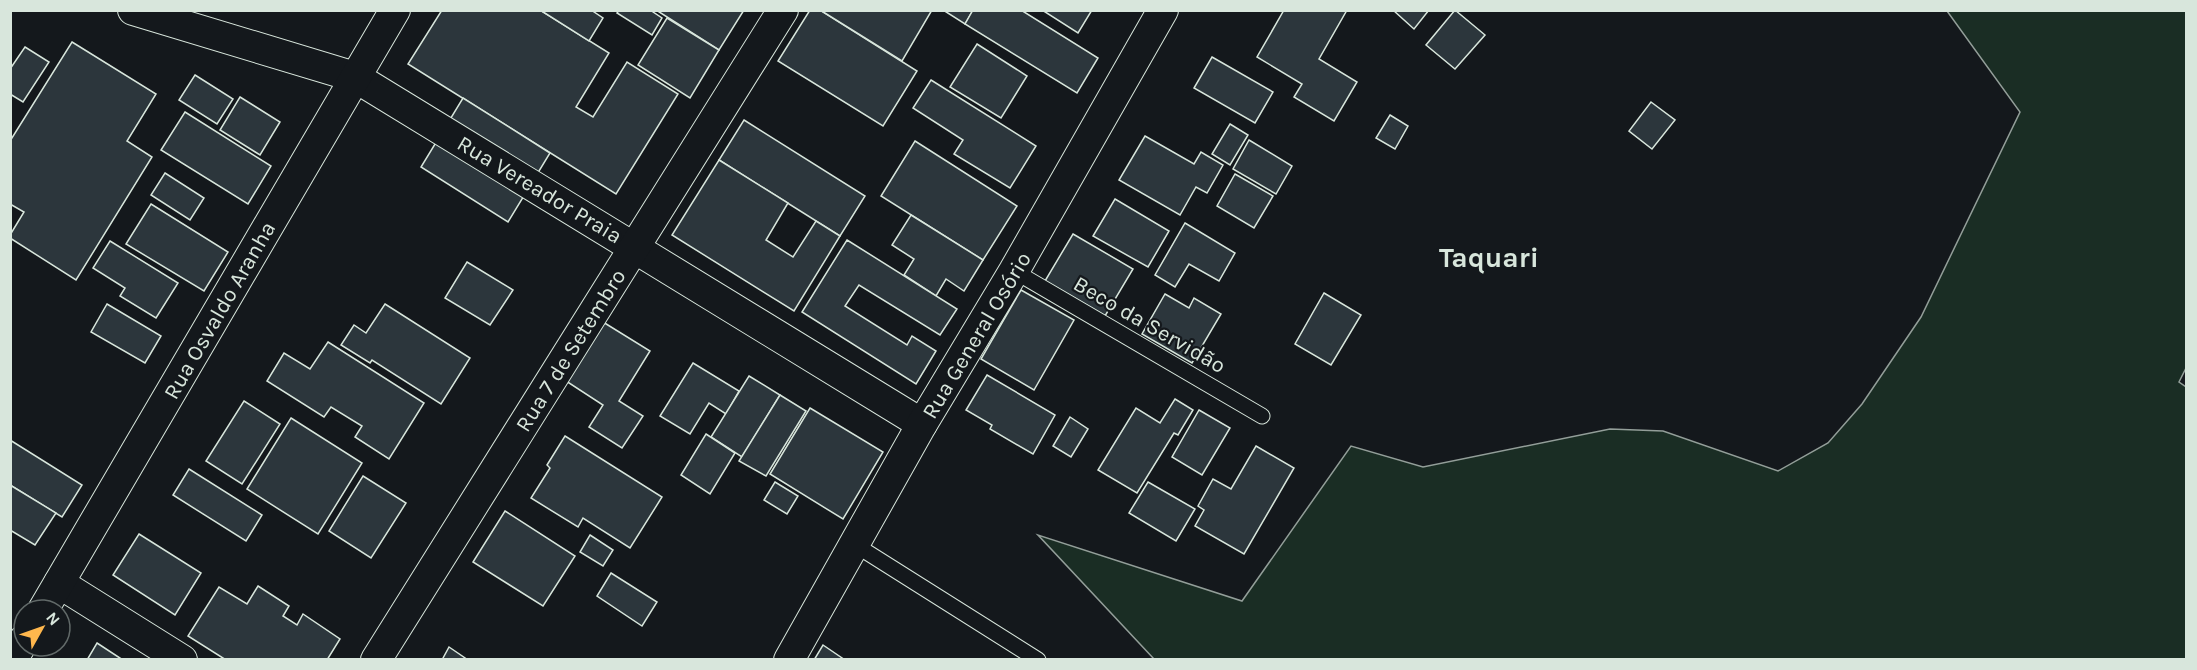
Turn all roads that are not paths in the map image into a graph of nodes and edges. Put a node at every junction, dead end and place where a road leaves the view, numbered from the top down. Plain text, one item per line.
1 (133, 10) edge
2 (395, 10) edge
3 (783, 10) edge
4 (1163, 10) edge
5 (355, 77) junction
6 (635, 247) junction
7 (1014, 271) junction
8 (1262, 416) dead end
9 (922, 424) junction
10 (854, 544) junction
11 (59, 583) junction
12 (50, 598) edge
13 (182, 660) edge
14 (376, 660) edge
15 (789, 660) edge
16 (1038, 660) edge

1 - 5 street, Rua Vereador Praia
2 - 5 street, Rua Osvaldo Aranha
3 - 6 street, Rua 7 de Setembro
4 - 7 street, Rua General Osório
5 - 6 street, Rua Vereador Praia
5 - 11 street, Rua Osvaldo Aranha
6 - 9 street, Rua Vereador Praia
6 - 14 street, Rua 7 de Setembro
7 - 8 lane, Beco da Servidão
7 - 9 street, Rua General Osório
9 - 10 street, Rua General Osório
10 - 15 street, Rua General Osório
10 - 16 lane
11 - 12 street, Rua Osvaldo Aranha
11 - 13 street

